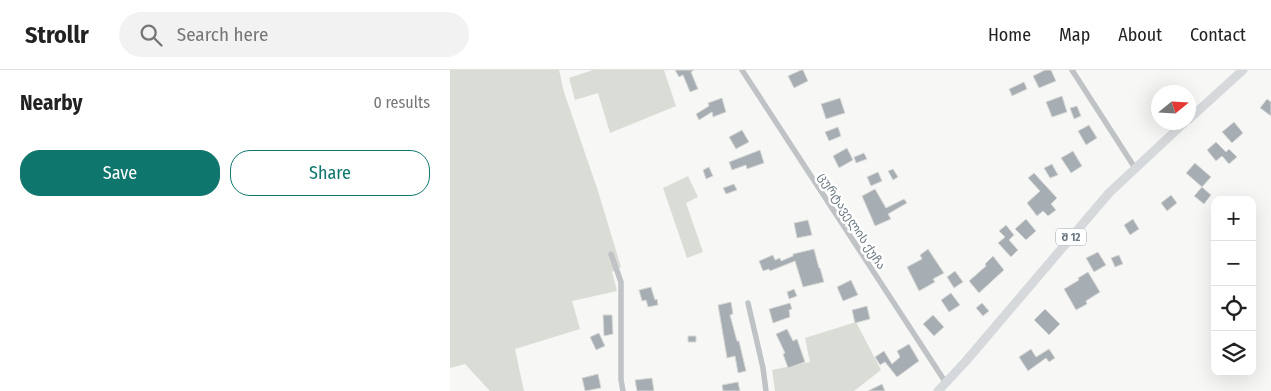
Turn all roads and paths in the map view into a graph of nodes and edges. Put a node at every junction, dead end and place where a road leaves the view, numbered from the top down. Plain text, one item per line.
1 (742, 70) edge
2 (1072, 70) edge
3 (1243, 70) edge
4 (1196, 113) edge
5 (1177, 130) edge
6 (1135, 168) junction
7 (611, 254) dead end
8 (748, 303) dead end
9 (946, 383) junction
10 (623, 391) edge
11 (766, 391) edge
12 (938, 391) edge

1 - 9 street, ცურტაველის ქუჩა
2 - 6 street
3 - 4 main road
5 - 6 main road, შ 12
6 - 9 main road, შ 12
7 - 10 street
8 - 11 street
9 - 12 main road, შ 12

